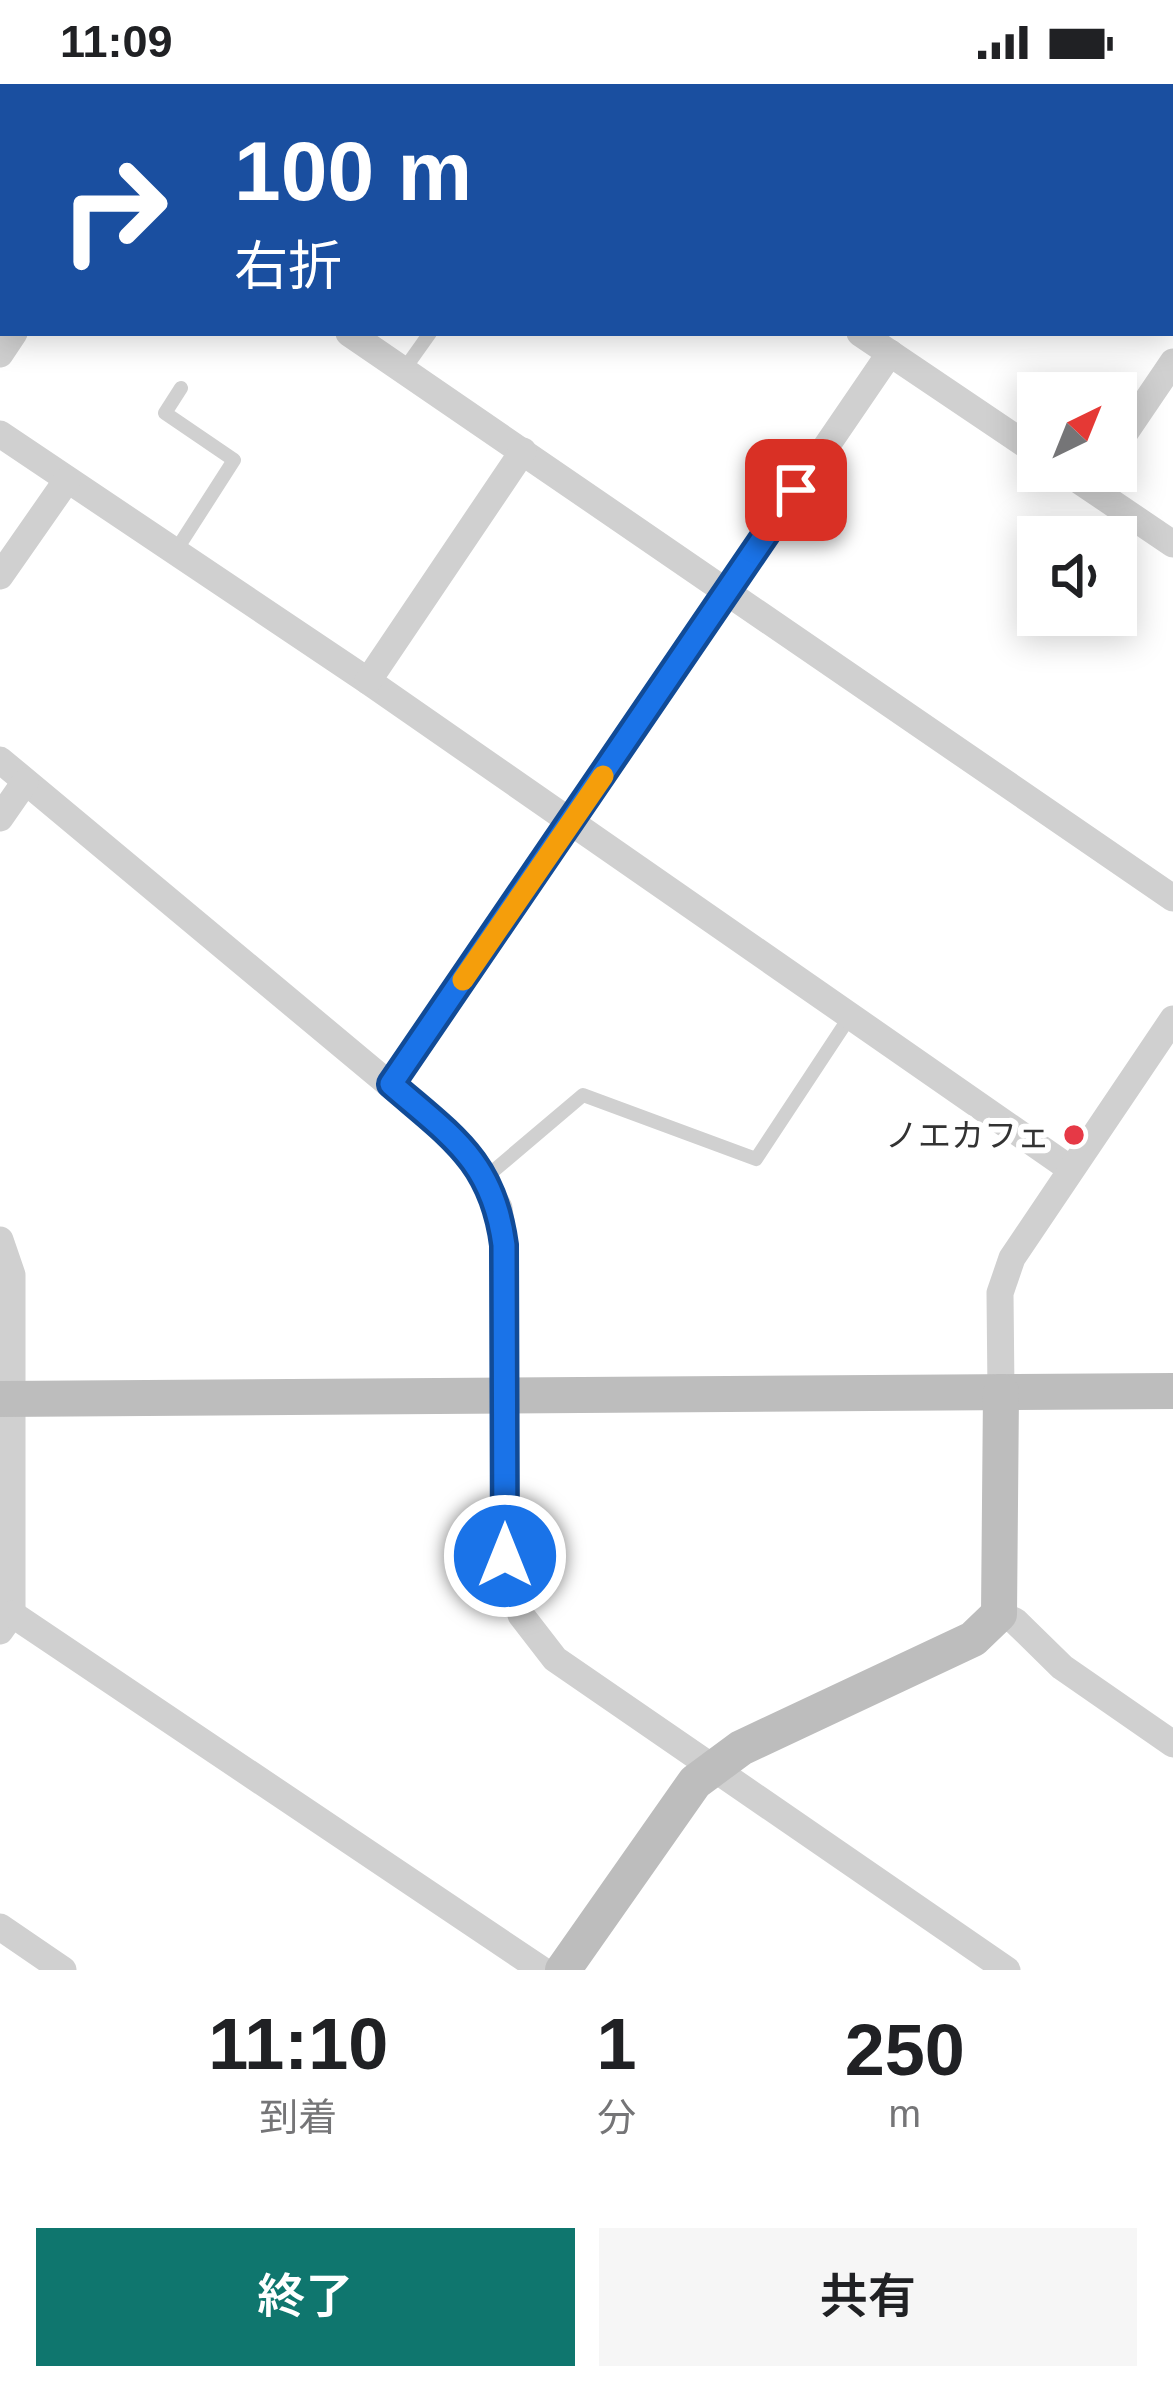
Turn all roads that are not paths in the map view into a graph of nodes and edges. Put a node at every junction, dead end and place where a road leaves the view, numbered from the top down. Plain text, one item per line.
1 (354, 336) edge
2 (428, 336) edge
3 (864, 336) edge
4 (890, 353) junction
5 (1173, 362) edge
6 (404, 371) junction
7 (181, 388) dead end
8 (1137, 415) edge
9 (0, 434) edge
10 (1017, 439) edge
11 (523, 451) junction
12 (68, 480) junction
13 (1105, 492) edge
14 (1173, 544) edge
15 (175, 552) junction
16 (0, 576) edge
17 (726, 593) junction
18 (368, 681) junction
19 (0, 760) edge
20 (25, 782) junction
21 (0, 818) edge
22 (571, 824) junction
23 (1173, 898) edge
24 (850, 1018) junction
25 (1173, 1019) edge
26 (391, 1084) junction
27 (1069, 1168) junction
28 (485, 1178) junction
29 (0, 1240) edge
30 (1173, 1391) edge
31 (1001, 1392) junction
32 (505, 1394) junction
33 (7, 1399) edge
34 (999, 1614) junction
35 (6, 1622) edge
36 (1173, 1744) edge
37 (710, 1768) junction
38 (0, 1928) edge
39 (63, 1970) edge
40 (542, 1970) edge
41 (563, 1970) edge
42 (1007, 1970) edge

1 - 6 street
2 - 6 lane
3 - 4 street
4 - 10 street
4 - 17 street
5 - 8 street
6 - 11 street
7 - 15 lane
9 - 12 street
11 - 17 street
11 - 18 street
12 - 15 street
12 - 16 street
13 - 14 street
15 - 18 street
17 - 22 street
17 - 23 street
18 - 22 street
19 - 20 street
20 - 21 street
20 - 26 street
22 - 24 street
22 - 26 street
24 - 27 street
24 - 28 lane
25 - 27 street
26 - 28 street
27 - 31 street
28 - 32 street
29 - 33 street
30 - 31 street
31 - 32 street
31 - 34 street
32 - 33 street
32 - 37 street
33 - 35 street
34 - 36 street
34 - 37 street
35 - 40 street
37 - 41 street
37 - 42 street
38 - 39 street

